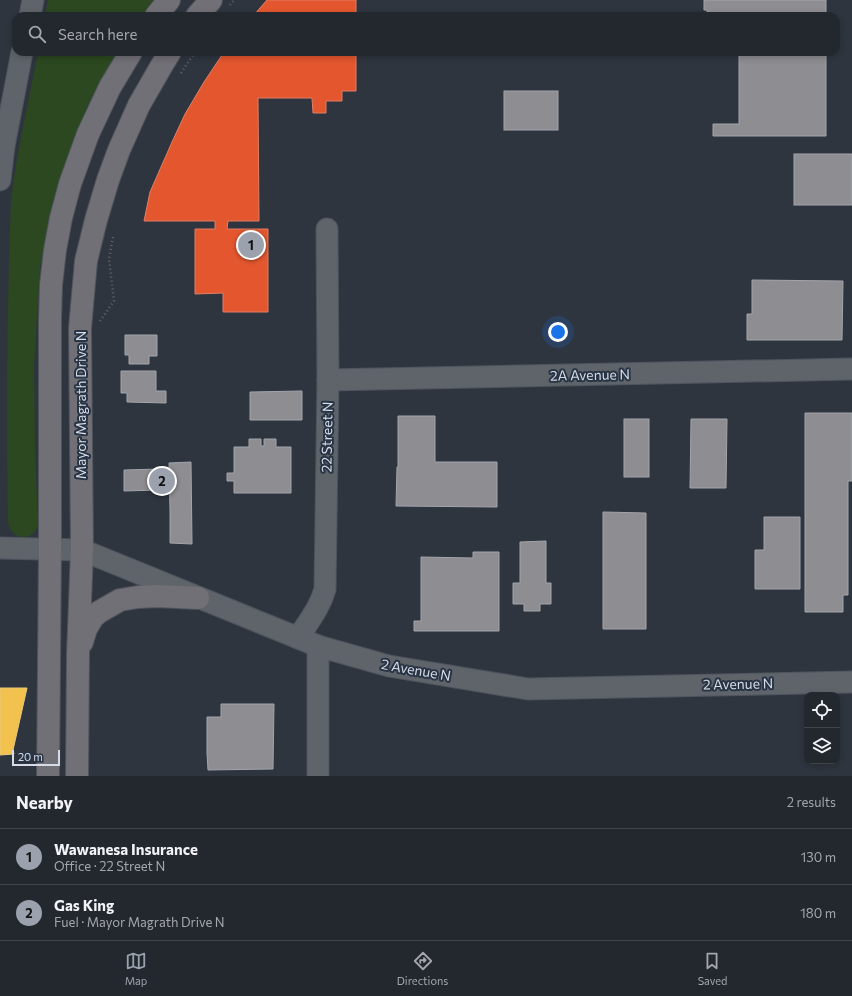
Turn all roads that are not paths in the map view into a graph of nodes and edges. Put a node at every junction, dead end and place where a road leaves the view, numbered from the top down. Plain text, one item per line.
1 (33, 0) edge
2 (169, 0) edge
3 (211, 0) edge
4 (31, 12) edge
5 (159, 12) edge
6 (200, 12) edge
7 (21, 56) edge
8 (129, 56) edge
9 (168, 56) edge
10 (0, 180) edge
11 (327, 229) dead end
12 (852, 370) edge
13 (328, 380) junction
14 (0, 548) edge
15 (50, 550) junction
16 (82, 550) junction
17 (198, 598) junction
18 (298, 638) junction
19 (318, 646) junction
20 (78, 654) junction
21 (852, 682) edge
22 (48, 776) edge
23 (77, 776) edge
24 (318, 776) edge

1 - 4 street
2 - 5 main road
3 - 6 main road
7 - 10 street
8 - 15 main road
9 - 16 main road, Mayor Magrath Drive N
11 - 13 street, 22 Street N
12 - 13 street, 2A Avenue N
13 - 18 street, 22 Street N
14 - 15 street, 2 Avenue N
15 - 16 street, 2 Avenue N
15 - 22 main road
16 - 17 street, 2 Avenue N
16 - 20 main road, Mayor Magrath Drive N
17 - 18 street, 2 Avenue N
17 - 20 main road
18 - 19 street, 2 Avenue N
19 - 21 street, 2 Avenue N
19 - 24 street
20 - 23 main road, Mayor Magrath Drive N

